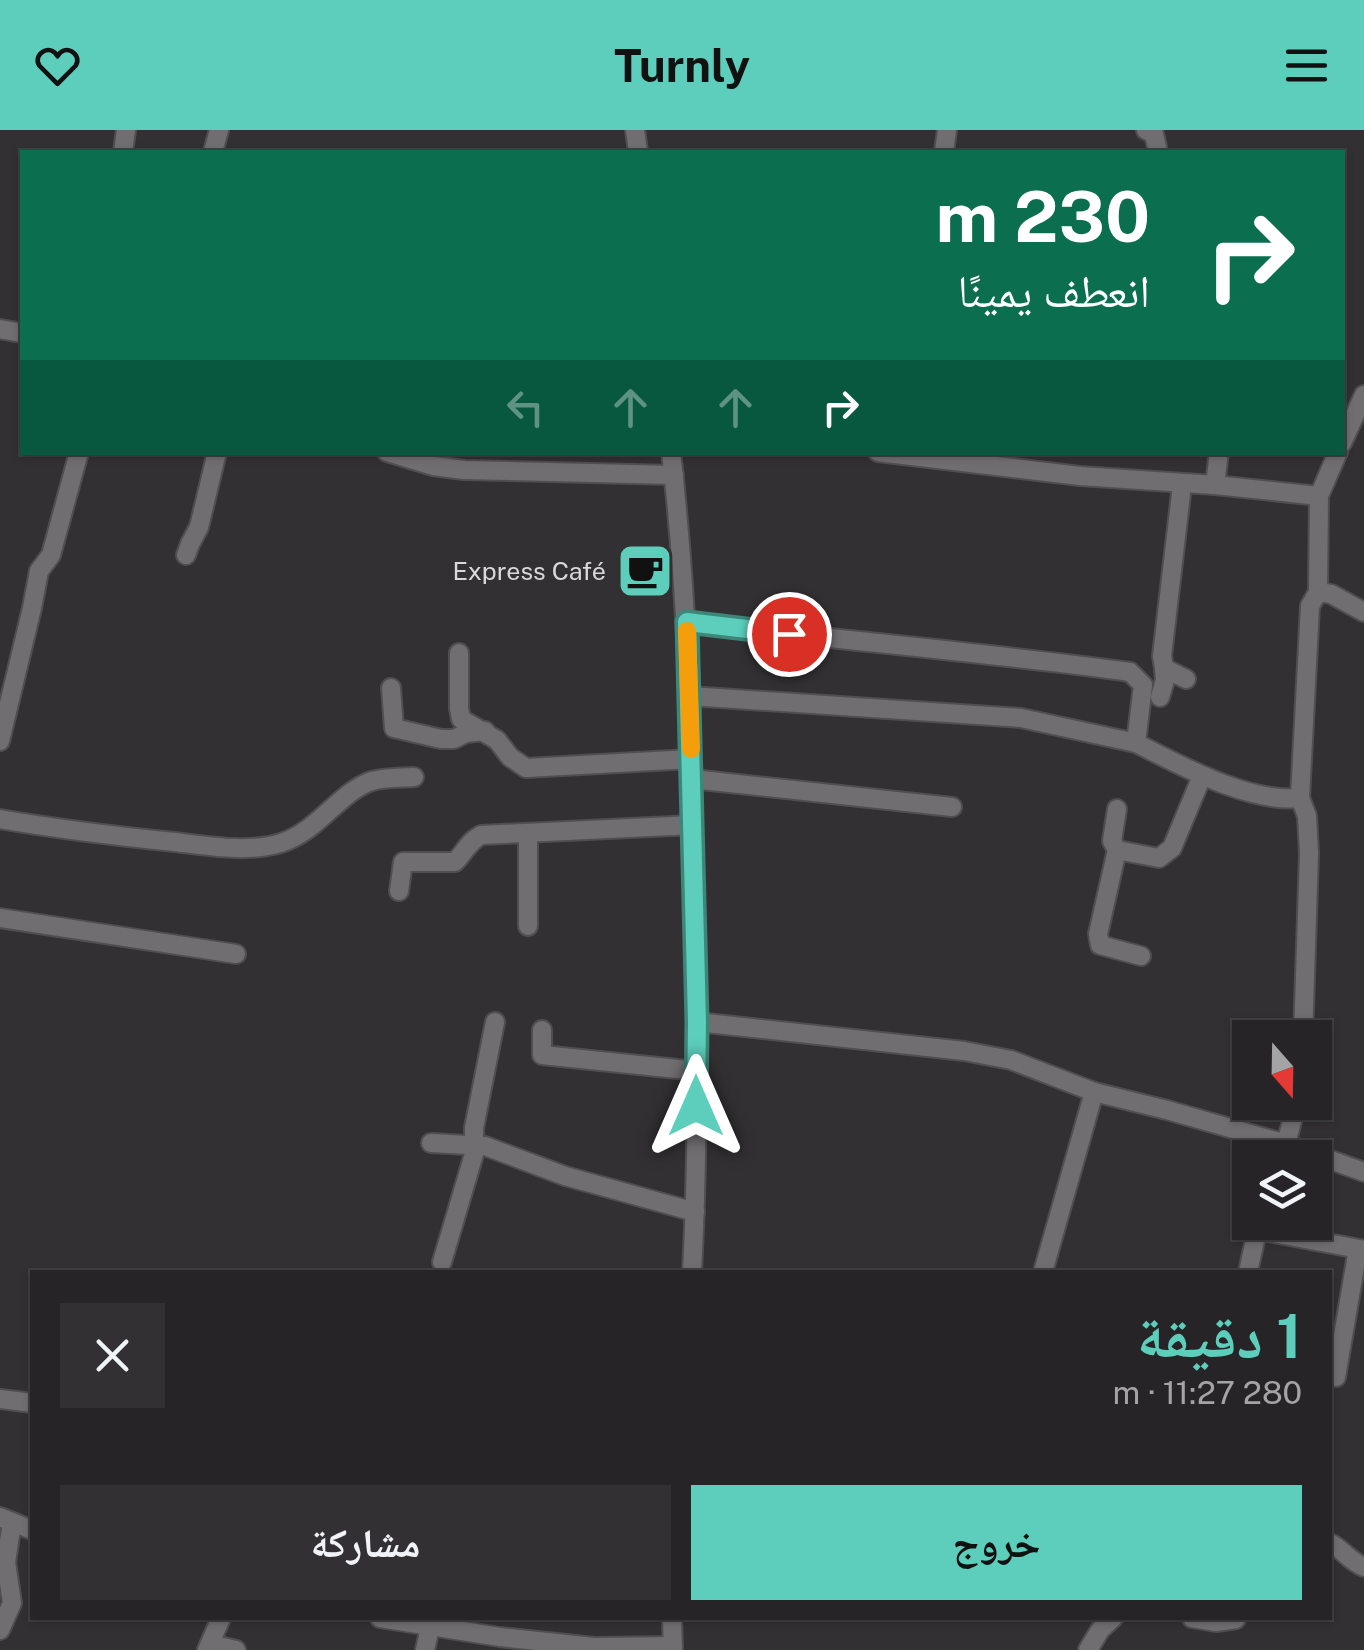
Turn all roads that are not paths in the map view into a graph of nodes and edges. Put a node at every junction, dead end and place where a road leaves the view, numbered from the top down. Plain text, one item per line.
1 (1146, 130) edge
2 (1158, 150) edge
3 (1364, 395) edge
4 (1345, 437) edge
5 (78, 455) edge
6 (217, 455) edge
7 (397, 455) edge
8 (672, 455) edge
9 (903, 455) edge
10 (1219, 455) edge
11 (1337, 455) edge
12 (674, 475) junction
13 (1182, 484) junction
14 (1215, 486) junction
15 (1319, 496) junction
16 (186, 555) dead end
17 (1318, 592) junction
18 (1364, 612) edge
19 (687, 622) junction
20 (459, 654) dead end
21 (1164, 668) junction
22 (1186, 680) dead end
23 (391, 688) dead end
24 (690, 696) junction
25 (1160, 697) dead end
26 (485, 731) junction
27 (0, 741) edge
28 (1136, 743) junction
29 (691, 760) junction
30 (1202, 776) junction
31 (414, 777) dead end
32 (692, 779) junction
33 (1300, 798) junction
34 (952, 807) dead end
35 (1116, 809) dead end
36 (0, 820) edge
37 (693, 824) junction
38 (528, 833) junction
39 (1117, 850) junction
40 (399, 891) dead end
41 (0, 918) edge
42 (528, 926) dead end
43 (236, 954) dead end
44 (1140, 956) dead end
45 (1304, 1020) edge
46 (495, 1022) dead end
47 (697, 1022) junction
48 (542, 1030) dead end
49 (696, 1071) junction
50 (1094, 1092) junction
51 (1253, 1140) edge
52 (431, 1143) dead end
53 (476, 1144) junction
54 (1332, 1163) edge
55 (1364, 1172) edge
56 (695, 1212) junction
57 (1256, 1240) edge
58 (1321, 1240) edge
59 (1361, 1249) edge
60 (442, 1262) dead end
61 (692, 1270) edge
62 (1044, 1270) edge
63 (1248, 1270) edge
64 (1336, 1377) dead end
65 (0, 1399) edge
66 (30, 1404) edge
67 (6, 1519) edge
68 (30, 1529) edge
69 (1332, 1543) edge
70 (1364, 1568) edge
71 (220, 1620) edge
72 (392, 1620) edge
73 (672, 1620) edge
74 (1110, 1620) edge
75 (1204, 1620) edge
76 (1229, 1620) edge
77 (430, 1626) junction
78 (0, 1630) edge
79 (209, 1647) edge
80 (673, 1648) edge
81 (236, 1650) edge
82 (425, 1650) edge
83 (1088, 1650) edge

1 - 2 street
3 - 4 street
5 - 27 street
6 - 16 street
7 - 12 street
8 - 12 street
9 - 13 street
10 - 14 street
11 - 15 street
12 - 19 street
13 - 14 street
13 - 21 street
14 - 15 street
15 - 17 street
17 - 18 street
17 - 33 street
19 - 24 street
19 - 28 street
20 - 26 street
21 - 22 street
21 - 25 street
23 - 26 street
24 - 28 street
24 - 29 street
26 - 29 street
28 - 30 street
29 - 32 street
30 - 33 street
30 - 39 street
31 - 36 street
32 - 34 street
32 - 37 street
33 - 45 street
35 - 39 street
37 - 38 street
37 - 47 street
38 - 40 street
38 - 42 street
39 - 44 street
41 - 43 street
46 - 53 street
47 - 49 street
47 - 50 street
48 - 49 street
49 - 56 street
50 - 51 street
50 - 62 street
52 - 53 street
53 - 56 street
53 - 60 street
54 - 55 street
56 - 61 street
57 - 63 street
58 - 59 street
59 - 64 street
65 - 66 street
67 - 68 street
67 - 78 street
69 - 70 street
71 - 79 street
72 - 77 street
73 - 80 street
74 - 83 street
75 - 76 street
77 - 80 street
77 - 82 street
79 - 81 street

